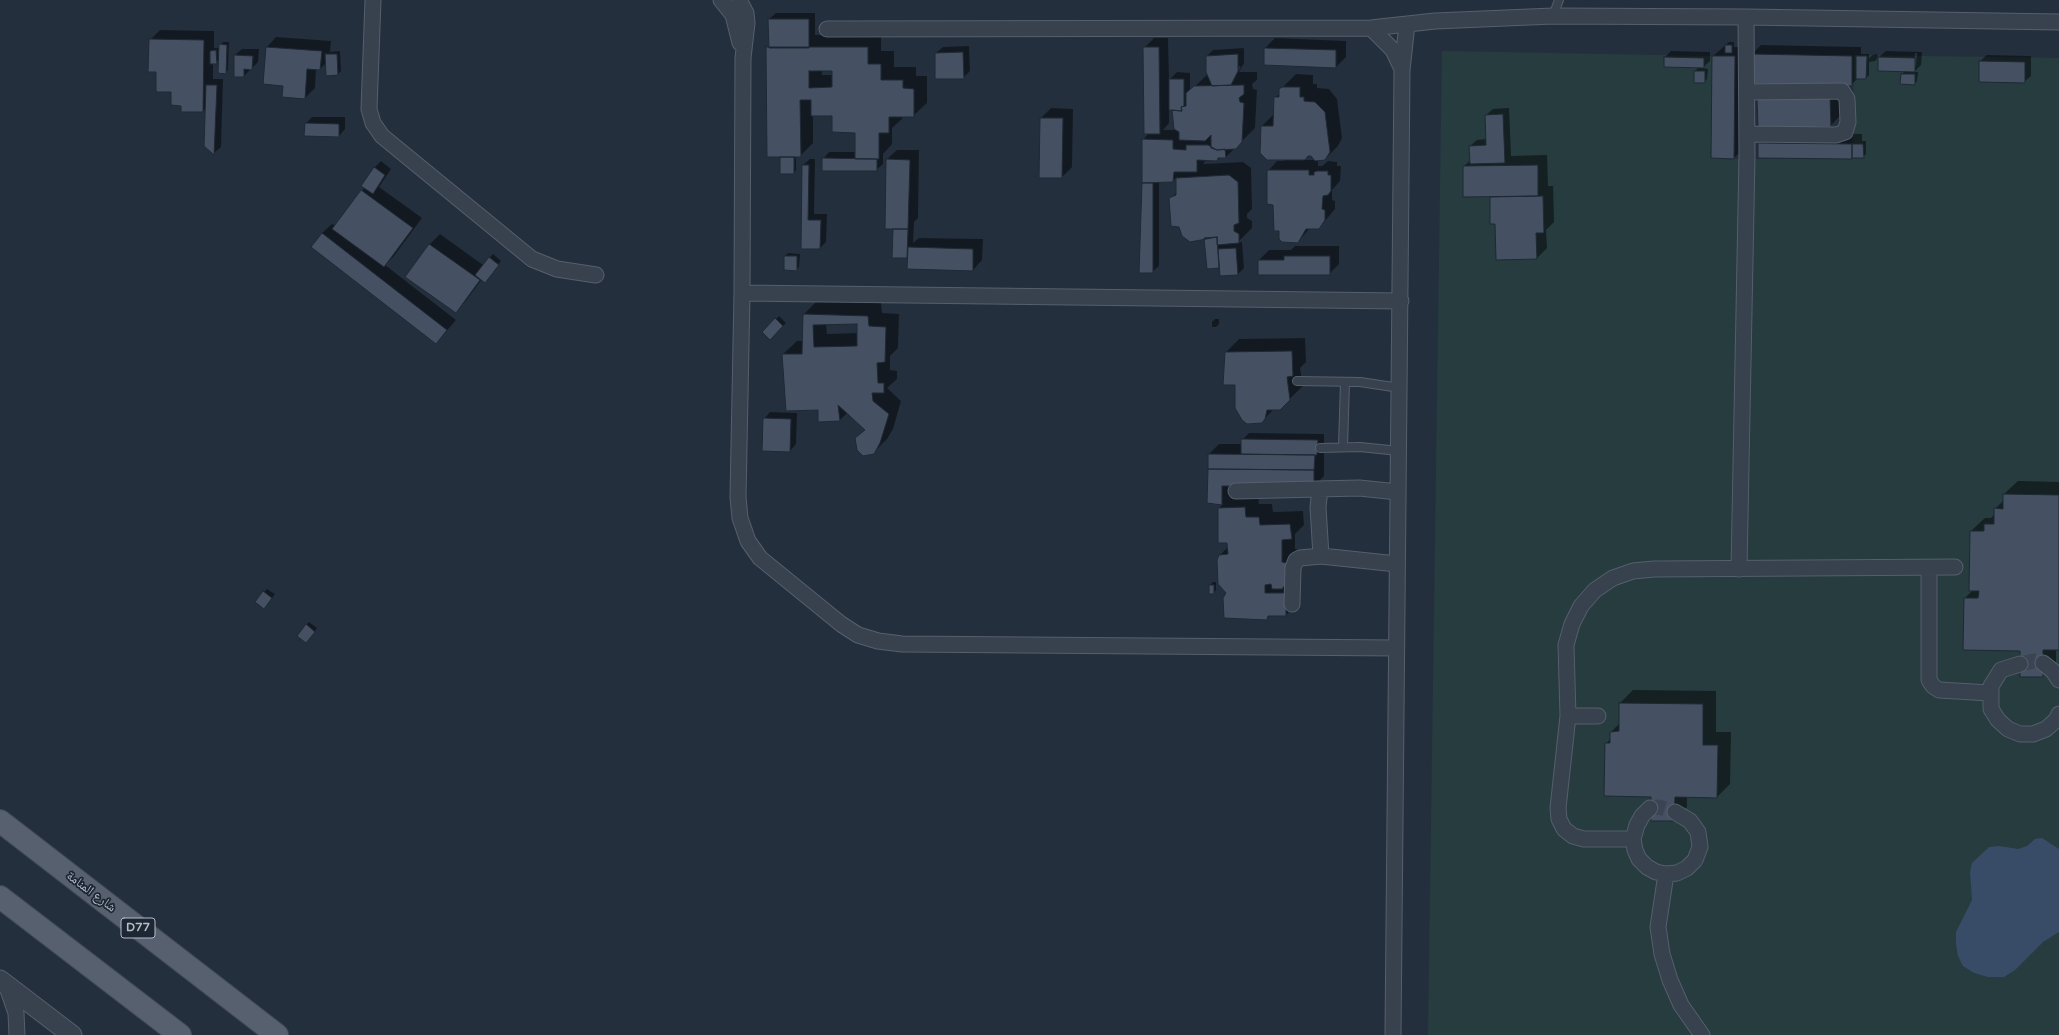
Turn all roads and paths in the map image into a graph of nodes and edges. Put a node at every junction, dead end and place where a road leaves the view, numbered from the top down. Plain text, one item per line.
1 (373, 0) edge
2 (722, 0) edge
3 (739, 0) edge
4 (1559, 0) edge
5 (1553, 16) junction
6 (1746, 17) junction
7 (2059, 22) edge
8 (1407, 24) junction
9 (1371, 28) junction
10 (827, 29) dead end
11 (743, 58) junction
12 (1402, 70) junction
13 (1747, 92) junction
14 (1747, 134) junction
15 (596, 275) dead end
16 (742, 293) junction
17 (1401, 301) junction
18 (1297, 381) dead end
19 (1345, 382) junction
20 (1400, 388) junction
21 (1343, 447) junction
22 (1320, 448) dead end
23 (1399, 451) junction
24 (1320, 489) junction
25 (1236, 491) dead end
26 (1398, 492) junction
27 (1321, 556) junction
28 (1397, 564) junction
29 (1929, 568) junction
30 (1955, 568) dead end
31 (1739, 569) junction
32 (1292, 604) dead end
33 (1396, 648) junction
34 (2043, 663) dead end
35 (2020, 664) tunnel mouth
36 (2059, 680) edge
37 (1990, 693) junction
38 (2059, 714) edge
39 (1568, 716) junction
40 (1598, 716) dead end
41 (1650, 808) dead end
42 (1675, 812) tunnel mouth
43 (0, 821) edge
44 (1633, 839) junction
45 (1666, 874) junction
46 (0, 897) edge
47 (3, 982) edge
48 (17, 1035) edge
49 (72, 1035) edge
50 (180, 1035) edge
51 (277, 1035) edge
52 (1393, 1035) edge
53 (1702, 1035) edge

1 - 15 street
2 - 11 street
3 - 11 street
4 - 5 lane
5 - 6 street
5 - 8 street
6 - 7 street
6 - 13 street
8 - 9 street
8 - 12 street
9 - 10 street
9 - 12 street
11 - 16 street
12 - 17 street
13 - 14 street
13 - 14 street
14 - 31 street
16 - 17 street
16 - 33 street
17 - 20 street
18 - 19 lane
19 - 20 lane
19 - 21 lane
20 - 23 street
21 - 22 lane
21 - 23 lane
23 - 26 street
24 - 25 street
24 - 26 street
24 - 27 street
26 - 28 street
27 - 28 street
27 - 32 street
28 - 33 street
29 - 30 street
29 - 31 street
29 - 37 street
31 - 39 street
33 - 52 street
34 - 36 street
35 - 37 street
37 - 38 street
39 - 40 street
39 - 44 street
41 - 44 street
42 - 45 street
43 - 51 main road, شارع المنامة / D77
44 - 45 street
45 - 53 street
46 - 50 main road
47 - 48 street
47 - 49 street

